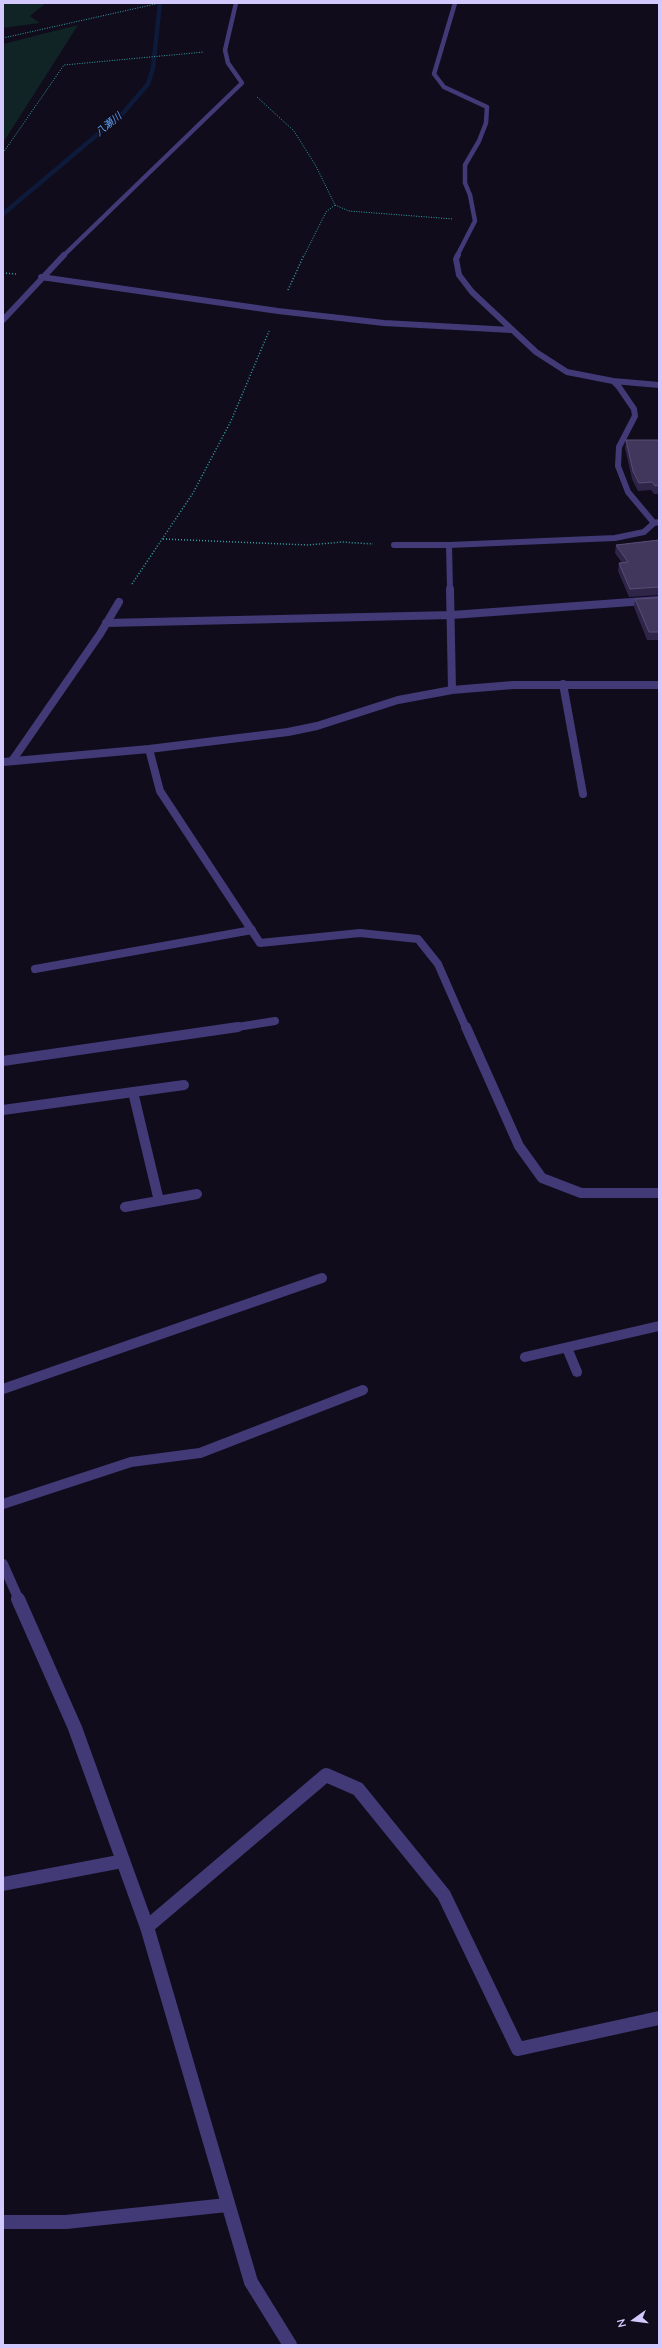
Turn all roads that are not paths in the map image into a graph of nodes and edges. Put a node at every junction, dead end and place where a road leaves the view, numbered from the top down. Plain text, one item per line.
1 (236, 3) edge
2 (455, 3) edge
3 (41, 278) junction
4 (3, 320) edge
5 (511, 330) junction
6 (613, 381) junction
7 (659, 385) edge
8 (657, 523) edge
9 (394, 545) road end
10 (449, 545) junction
11 (659, 600) edge
12 (119, 602) road end
13 (452, 615) junction
14 (106, 623) junction
15 (563, 684) junction
16 (659, 685) edge
17 (452, 690) junction
18 (149, 749) junction
19 (12, 761) junction
20 (3, 762) edge
21 (583, 794) dead end
22 (252, 930) junction
23 (35, 969) dead end
24 (275, 1021) dead end
25 (3, 1061) edge
26 (184, 1085) dead end
27 (133, 1092) junction
28 (3, 1110) edge
29 (659, 1193) edge
30 (197, 1194) dead end
31 (159, 1201) junction
32 (125, 1207) dead end
33 (322, 1278) dead end
34 (659, 1326) edge
35 (566, 1348) junction
36 (524, 1357) dead end
37 (577, 1372) dead end
38 (3, 1389) edge
39 (363, 1390) dead end
40 (3, 1504) edge
41 (3, 1564) edge
42 (123, 1861) junction
43 (3, 1884) edge
44 (147, 1927) junction
45 (659, 2018) edge
46 (227, 2205) junction
47 (3, 2222) edge
48 (290, 2345) edge

1 - 3 street
2 - 5 street
3 - 4 street
3 - 5 street
5 - 6 street
6 - 7 street
6 - 8 street
8 - 10 street
9 - 10 street
10 - 13 street
11 - 13 street
12 - 14 street
13 - 14 street
13 - 17 street
14 - 19 street
15 - 16 street
15 - 17 street
15 - 21 street
17 - 18 street
18 - 19 street
18 - 22 street
19 - 20 street
22 - 23 street
22 - 29 street
24 - 25 street
26 - 27 street
27 - 28 street
27 - 31 street
30 - 31 street
31 - 32 street
33 - 38 street
34 - 35 street
35 - 36 street
35 - 37 street
39 - 40 street
41 - 42 street
42 - 43 street
42 - 44 street
44 - 45 street
44 - 46 street
46 - 47 street
46 - 48 street

